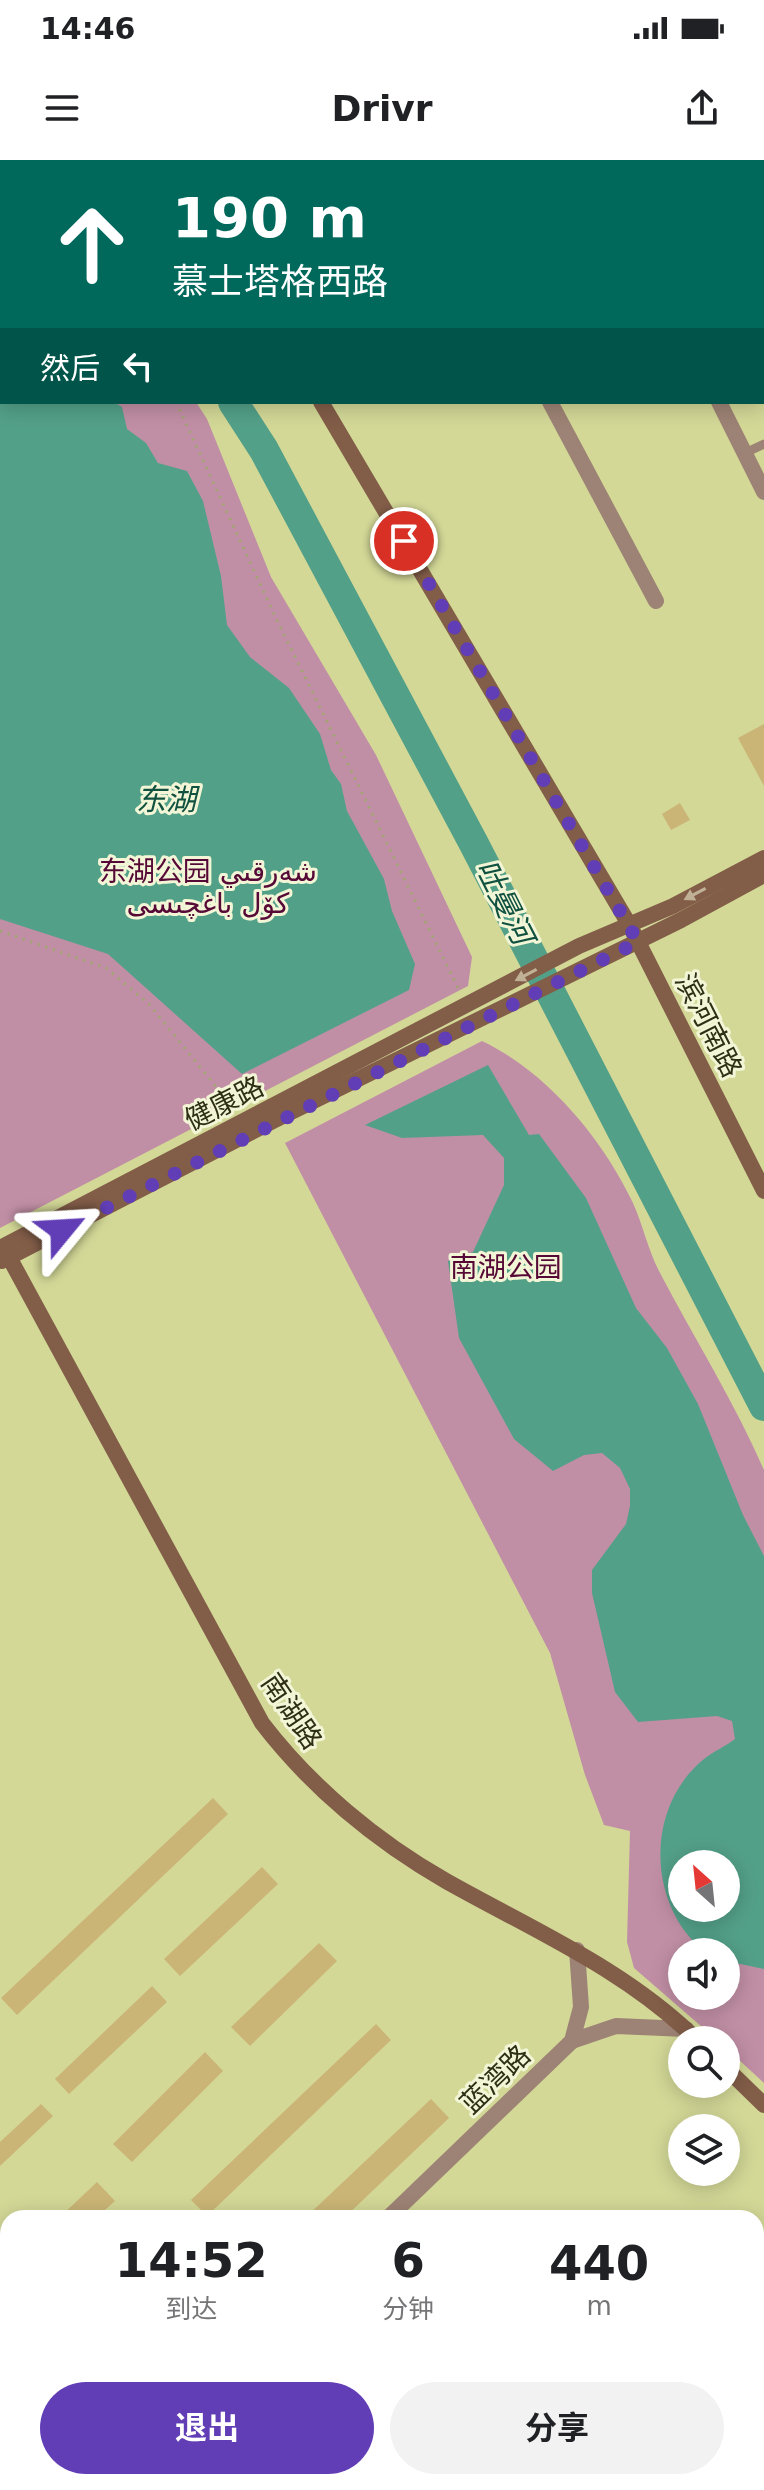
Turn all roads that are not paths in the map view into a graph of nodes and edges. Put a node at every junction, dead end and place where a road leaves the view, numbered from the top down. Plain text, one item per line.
1 (322, 404) edge
2 (551, 404) edge
3 (720, 404) edge
4 (764, 444) edge
5 (745, 453) junction
6 (764, 492) edge
7 (656, 601) dead end
8 (764, 858) edge
9 (764, 875) edge
10 (630, 926) junction
11 (638, 942) junction
12 (764, 1191) edge
13 (3, 1256) edge
14 (577, 1950) junction
15 (681, 2026) edge
16 (668, 2032) edge
17 (572, 2041) junction
18 (740, 2082) edge
19 (764, 2105) edge
20 (396, 2210) edge

1 - 10 main road, 滨河南路
2 - 7 street
3 - 5 street
4 - 5 lane
5 - 6 street
8 -> 10 main road, 健康路
9 - 11 main road, 健康路
10 - 11 main road, 滨河南路
10 -> 13 main road, 健康路
11 - 12 main road, 滨河南路
11 - 13 main road, 健康路
13 - 14 main road, 南湖路
14 - 15 main road, 南湖路
14 - 17 street, 蓝湾路
16 - 17 street
17 - 20 street, 蓝湾路
18 - 19 main road

